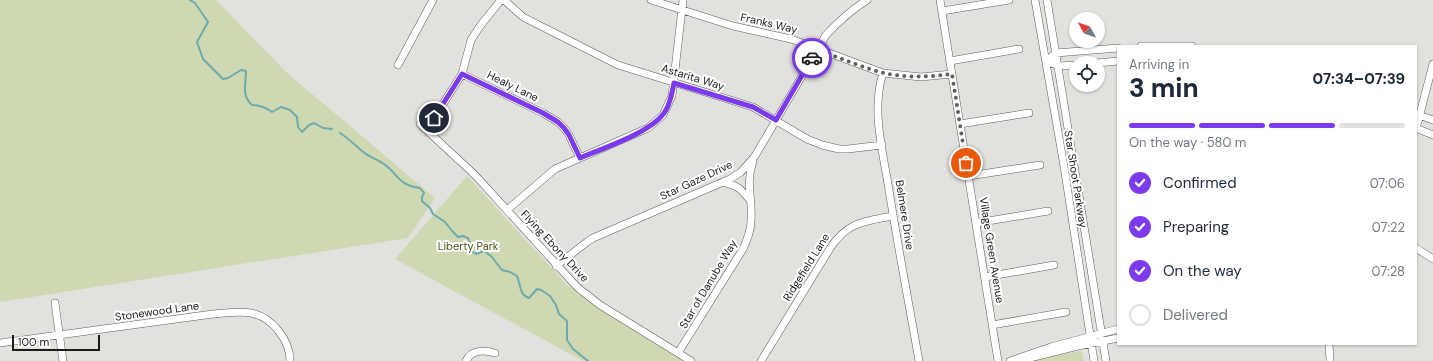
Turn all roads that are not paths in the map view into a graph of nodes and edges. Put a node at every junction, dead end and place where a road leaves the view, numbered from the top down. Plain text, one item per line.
1 (433, 0) edge
2 (501, 0) edge
3 (504, 0) edge
4 (651, 0) edge
5 (683, 0) edge
6 (867, 0) edge
7 (940, 0) edge
8 (1009, 0) edge
9 (1036, 0) edge
10 (1047, 0) edge
11 (682, 10) junction
12 (942, 11) junction
13 (1117, 48) edge
14 (1019, 49) dead end
15 (817, 50) junction
16 (1056, 53) junction
17 (950, 61) junction
18 (1046, 61) junction
19 (1117, 61) edge
20 (1105, 62) edge
21 (1433, 64) edge
22 (1069, 65) edge
23 (398, 66) dead end
24 (1059, 66) junction
25 (883, 73) junction
26 (462, 74) junction
27 (952, 74) junction
28 (674, 83) junction
29 (1029, 113) dead end
30 (1418, 115) edge
31 (776, 120) junction
32 (1433, 120) edge
33 (960, 124) junction
34 (1417, 129) edge
35 (1433, 135) edge
36 (882, 145) junction
37 (580, 158) junction
38 (754, 159) junction
39 (1040, 165) dead end
40 (969, 176) junction
41 (723, 182) junction
42 (750, 200) junction
43 (507, 210) junction
44 (1048, 211) dead end
45 (894, 216) junction
46 (976, 223) junction
47 (1417, 249) edge
48 (1433, 259) edge
49 (1054, 265) dead end
50 (556, 266) junction
51 (985, 277) junction
52 (55, 303) dead end
53 (1066, 312) dead end
54 (992, 325) junction
55 (1117, 330) edge
56 (59, 336) junction
57 (1102, 338) junction
58 (1117, 338) edge
59 (1091, 340) junction
60 (0, 344) edge
61 (1329, 345) edge
62 (495, 353) dead end
63 (678, 353) junction
64 (1013, 360) edge
65 (1330, 360) edge
66 (63, 361) edge
67 (290, 361) edge
68 (466, 361) edge
69 (691, 361) edge
70 (762, 361) edge
71 (919, 361) edge
72 (998, 361) edge
73 (1094, 361) edge
74 (1106, 361) edge

1 - 23 street
2 - 26 street
3 - 28 street, Astarita Way
4 - 11 street, Franks Way
5 - 11 street
6 - 15 street, Star Gaze Drive
7 - 12 street, Village Green Avenue
8 - 12 street
9 - 18 street, Star Shoot Parkway
10 - 16 street, Star Shoot Parkway
11 - 15 street, Franks Way
11 - 28 street
12 - 17 street, Village Green Avenue
13 - 16 street
14 - 17 street
15 - 25 street, Franks Way
15 - 31 street, Star Gaze Drive
16 - 18 street
16 - 24 street, Star Shoot Parkway
17 - 27 street, Village Green Avenue
18 - 24 street
18 - 59 street, Star Shoot Parkway
19 - 20 street
21 - 30 street
22 - 24 street
24 - 57 street, Star Shoot Parkway
25 - 27 street, Franks Way
25 - 36 street, Belmere Drive
26 - 37 street, Healy Lane
26 - 43 street, Flying Ebony Drive
27 - 33 street, Village Green Avenue
28 - 31 street, Astarita Way
28 - 37 street
29 - 33 street
30 - 32 street
31 - 36 street, Astarita Way
31 - 38 street, Star Gaze Drive
33 - 40 street, Village Green Avenue
34 - 35 street
36 - 45 street, Belmere Drive
37 - 43 street
38 - 41 street, Star Gaze Drive
38 - 42 street, Star of Danube Way
39 - 40 street
40 - 46 street, Village Green Avenue
41 - 42 street
41 - 50 street, Star Gaze Drive
42 - 63 street, Star of Danube Way
43 - 50 street, Flying Ebony Drive
44 - 46 street
45 - 70 street, Ridgefield Lane
45 - 71 street, Belmere Drive
46 - 51 street, Village Green Avenue
47 - 48 street
49 - 51 street
50 - 63 street, Flying Ebony Drive
51 - 54 street, Village Green Avenue
52 - 56 street
53 - 54 street
54 - 72 street, Village Green Avenue
55 - 57 street
56 - 60 street, Stonewood Lane
56 - 66 street
56 - 67 street, Stonewood Lane
57 - 58 street
57 - 59 street
57 - 74 street, Star Shoot Parkway
59 - 64 street
59 - 73 street, Star Shoot Parkway
61 - 65 street
62 - 68 street
63 - 69 street, Flying Ebony Drive

